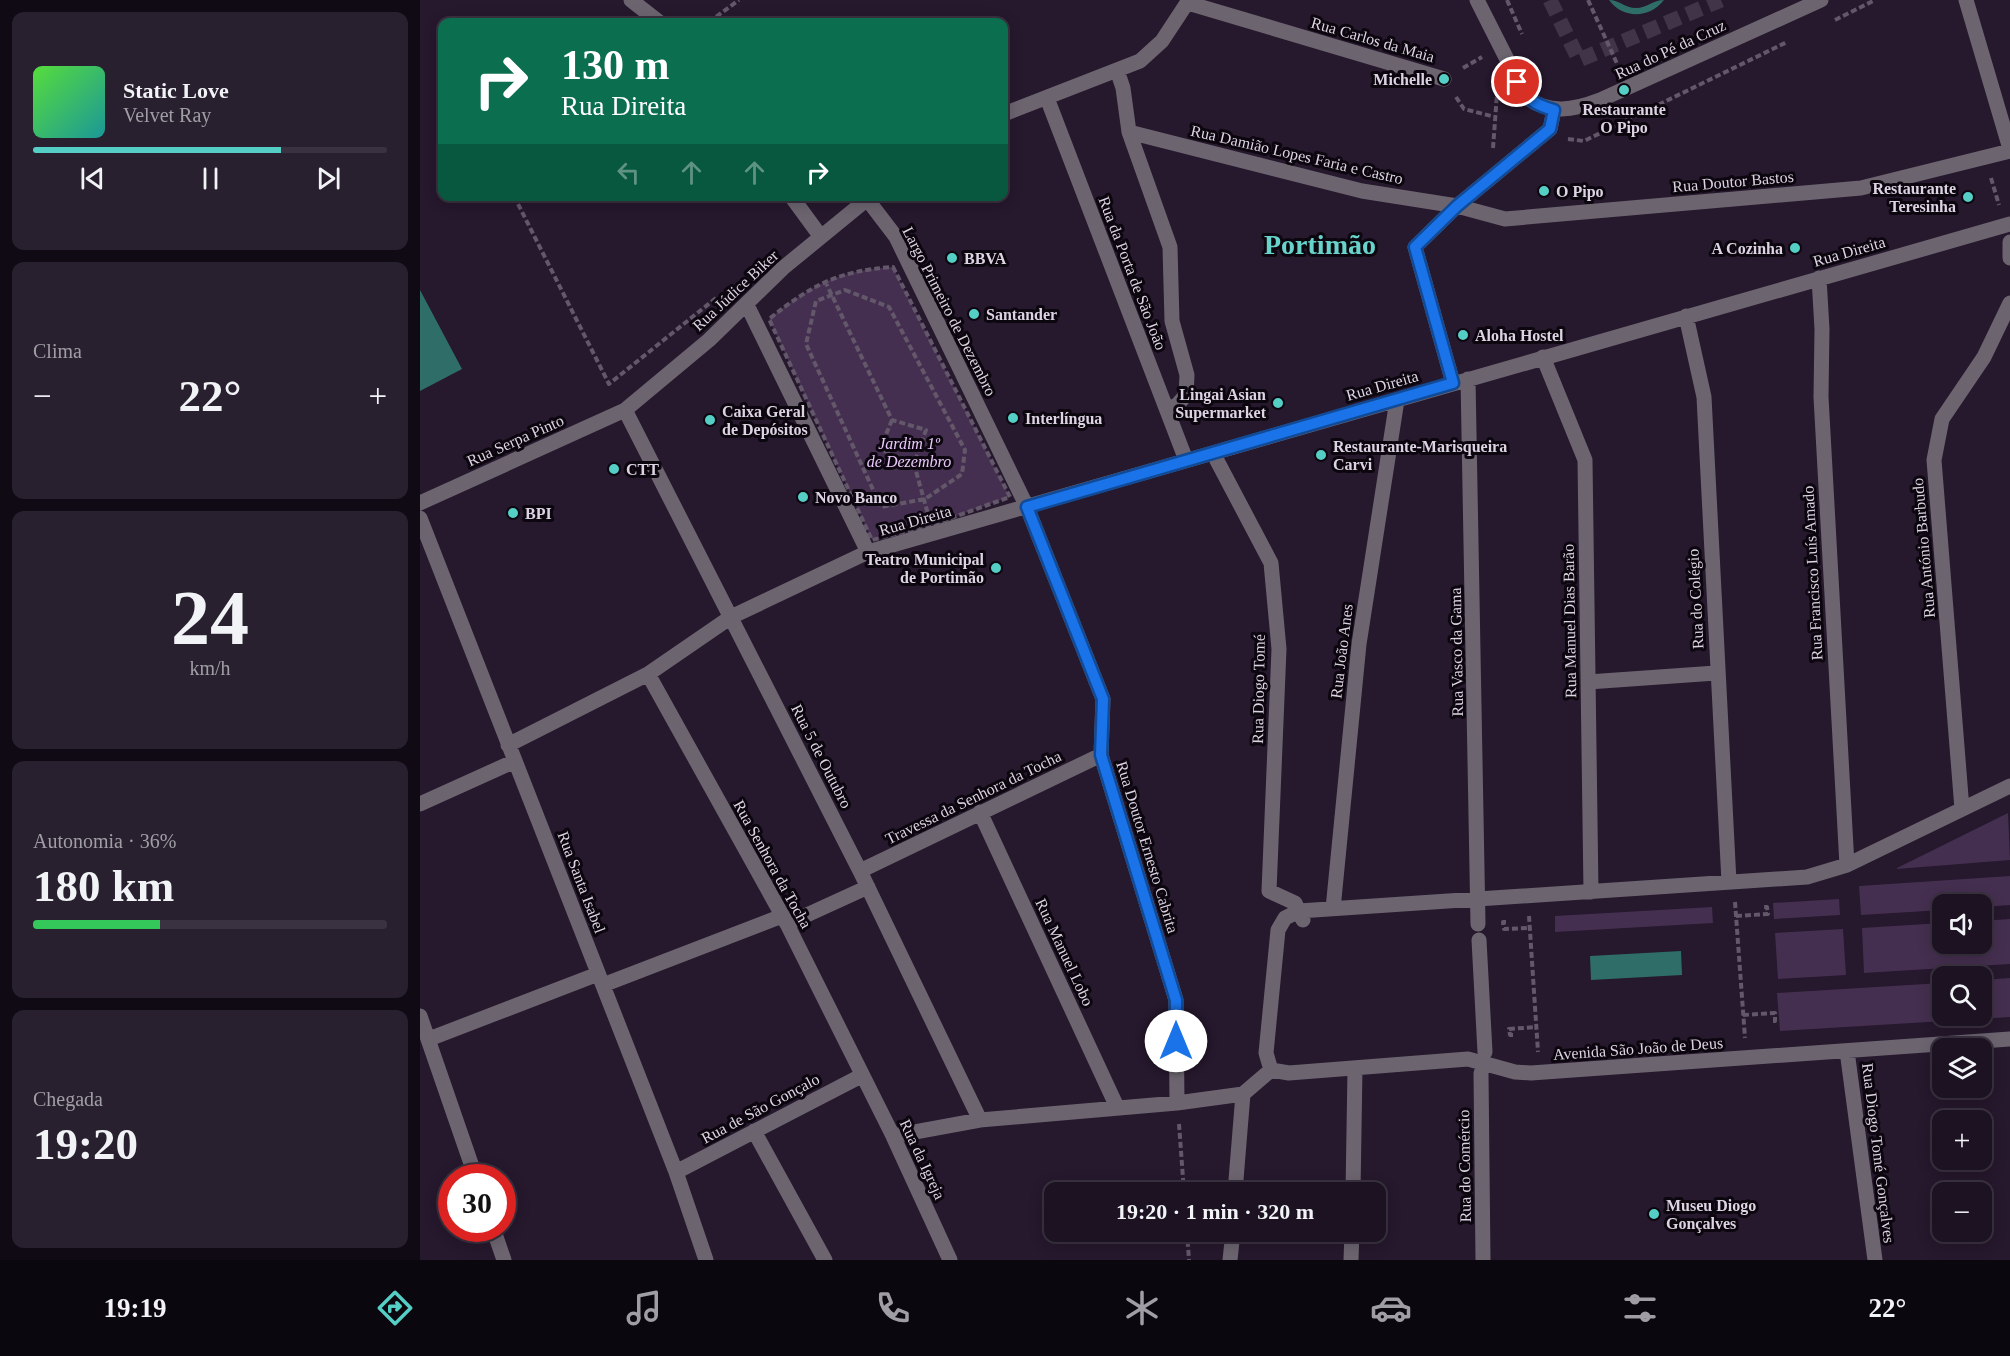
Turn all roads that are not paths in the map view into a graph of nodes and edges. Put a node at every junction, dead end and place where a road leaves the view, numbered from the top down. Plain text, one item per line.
1 (631, 0) edge
2 (1477, 0) edge
3 (1821, 0) edge
4 (1966, 0) edge
5 (1188, 2) edge
6 (654, 18) edge
7 (1117, 70) junction
8 (1444, 79) road end
9 (1047, 98) junction
10 (1554, 110) junction
11 (1008, 113) edge
12 (1129, 132) junction
13 (2010, 150) edge
14 (795, 201) edge
15 (865, 201) edge
16 (871, 201) edge
17 (1457, 206) junction
18 (2006, 220) edge
19 (821, 237) junction
20 (2010, 242) edge
21 (2010, 258) edge
22 (1819, 278) junction
23 (2010, 303) edge
24 (747, 305) junction
25 (1686, 316) junction
26 (1544, 357) junction
27 (1460, 381) junction
28 (1396, 400) junction
29 (625, 410) junction
30 (1167, 410) junction
31 (1213, 453) junction
32 (1186, 460) junction
33 (420, 503) edge
34 (1027, 507) junction
35 (420, 518) edge
36 (868, 552) junction
37 (731, 617) junction
38 (1716, 673) junction
39 (648, 674) junction
40 (1588, 682) junction
41 (508, 745) junction
42 (1101, 755) junction
43 (515, 761) junction
44 (2010, 786) edge
45 (420, 804) edge
46 (1962, 809) junction
47 (980, 812) junction
48 (1847, 865) junction
49 (860, 871) junction
50 (1729, 882) junction
51 (868, 887) junction
52 (1590, 892) junction
53 (1477, 900) junction
54 (1333, 909) junction
55 (1301, 916) junction
56 (784, 920) junction
57 (601, 979) junction
58 (421, 1021) edge
59 (429, 1039) junction
60 (2010, 1039) edge
61 (1847, 1051) junction
62 (1485, 1052) dead end
63 (1355, 1068) junction
64 (1270, 1070) junction
65 (1481, 1073) dead end
66 (861, 1076) junction
67 (1243, 1094) junction
68 (1177, 1102) junction
69 (1117, 1107) junction
70 (980, 1120) junction
71 (754, 1131) junction
72 (893, 1136) junction
73 (471, 1164) edge
74 (676, 1172) junction
75 (1236, 1182) edge
76 (1353, 1182) edge
77 (498, 1242) edge
78 (1232, 1242) edge
79 (1352, 1242) edge
80 (504, 1260) edge
81 (706, 1260) edge
82 (825, 1260) edge
83 (950, 1260) edge
84 (1230, 1260) edge
85 (1351, 1260) edge
86 (1483, 1260) edge
87 (1875, 1260) edge

1 - 6 street
2 - 10 street
3 - 10 street, Rua do Pé da Cruz
4 - 13 street
5 - 7 street
5 - 8 street, Rua Carlos da Maia
7 - 9 street
7 - 12 street
9 - 11 street
9 - 30 street, Rua da Porta de São João
10 - 17 street
12 - 17 street, Rua Damião Lopes Faria e Castro
12 - 30 street
13 - 17 street, Rua Doutor Bastos
14 - 19 street
15 - 19 street, Rua Júdice Biker
16 - 34 street, Largo Primeiro de Dezembro
17 - 27 street
18 - 22 street, Rua Direita
19 - 24 street, Rua Júdice Biker
20 - 21 street
22 - 25 street, Rua Direita
22 - 48 street, Rua Francisco Luís Amado
23 - 46 street, Rua António Barbudo
24 - 29 street, Rua Júdice Biker
24 - 36 street
25 - 26 street, Rua Direita
25 - 38 street, Rua do Colégio
26 - 27 street, Rua Direita
26 - 40 street, Rua Manuel Dias Barão
27 - 28 street, Rua Direita
27 - 53 street, Rua Vasco da Gama
28 - 31 street, Rua Direita
28 - 54 street, Rua João Anes
29 - 33 street, Rua Serpa Pinto
29 - 37 street, Rua 5 de Outubro
30 - 32 street, Rua da Porta de São João
31 - 32 street, Rua Direita
31 - 55 street, Rua Diogo Tomé
32 - 34 street, Rua Direita
34 - 36 street, Rua Direita
34 - 42 street, Rua Doutor Ernesto Cabrita
35 - 41 street, Rua Santa Isabel
36 - 37 street, Rua Direita
37 - 39 street, Rua Direita
37 - 49 street, Rua 5 de Outubro
38 - 40 street
38 - 50 street, Rua do Colégio
39 - 41 street, Rua Direita
39 - 56 street, Rua Senhora da Tocha
40 - 52 street, Rua Manuel Dias Barão
41 - 43 street, Rua Santa Isabel
42 - 47 street, Travessa da Senhora da Tocha
42 - 68 street, Rua Doutor Ernesto Cabrita
43 - 45 street
43 - 57 street, Rua Santa Isabel
44 - 46 street
46 - 48 street
47 - 49 street, Travessa da Senhora da Tocha
47 - 69 street, Rua Manuel Lobo
48 - 50 street
49 - 51 street, Rua 5 de Outubro
50 - 52 street
51 - 56 street
51 - 70 street, Rua 5 de Outubro
52 - 53 street
53 - 54 street
53 - 62 street, Rua Vasco da Gama
54 - 55 street
55 - 64 street
56 - 57 street
56 - 66 street, Rua Senhora da Tocha
57 - 59 street
57 - 74 street, Rua Santa Isabel
58 - 59 street
59 - 73 street
60 - 61 street, Avenida São João de Deus
61 - 63 street, Avenida São João de Deus
61 - 87 street, Rua Diogo Tomé Gonçalves
63 - 64 street, Avenida São João de Deus
63 - 76 street
64 - 67 street
65 - 86 street, Rua do Comércio
66 - 71 street, Rua de São Gonçalo
66 - 72 street, Rua da Igreja
67 - 68 street
67 - 75 street
68 - 69 street
69 - 70 street
70 - 72 street
71 - 74 street, Rua de São Gonçalo
71 - 82 street
72 - 83 street, Rua da Igreja
74 - 81 street, Rua Santa Isabel
77 - 80 street
78 - 84 street
79 - 85 street

